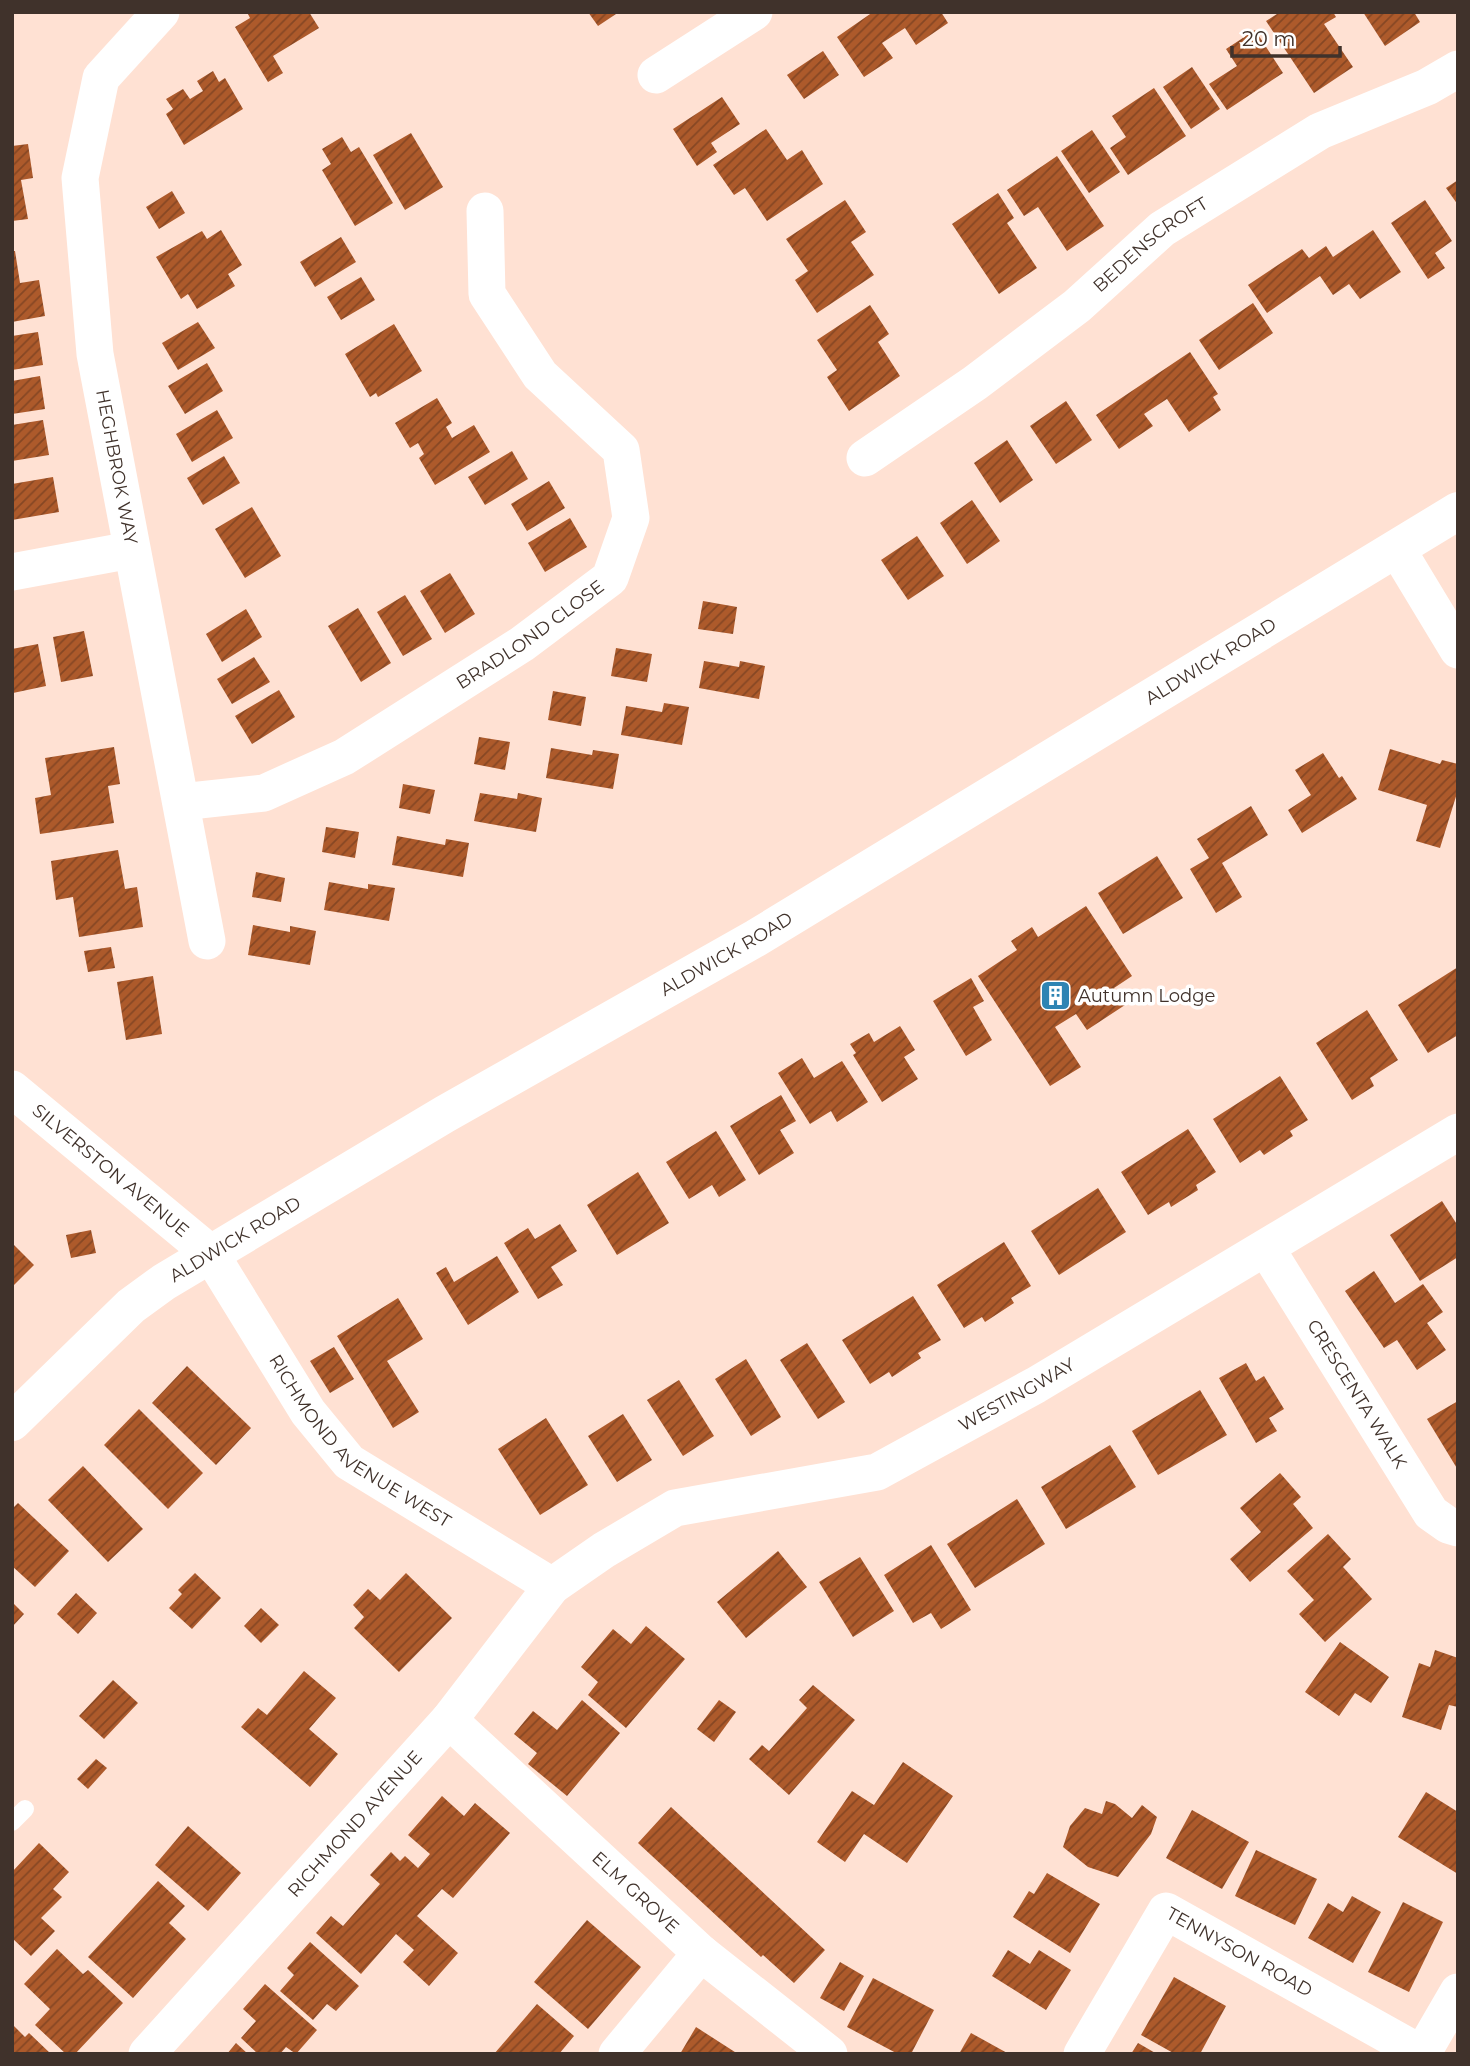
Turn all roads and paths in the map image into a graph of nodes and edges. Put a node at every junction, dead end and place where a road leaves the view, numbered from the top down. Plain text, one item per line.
1 (161, 12) edge
2 (754, 12) edge
3 (1458, 69) edge
4 (656, 75) dead end
5 (485, 211) dead end
6 (865, 458) dead end
7 (1458, 511) edge
8 (1397, 549) junction
9 (131, 550) junction
10 (12, 572) edge
11 (1458, 650) edge
12 (181, 802) junction
13 (207, 941) dead end
14 (12, 1089) edge
15 (1458, 1132) edge
16 (1266, 1248) junction
17 (210, 1253) junction
18 (12, 1422) edge
19 (1458, 1528) edge
20 (552, 1586) junction
21 (449, 1720) junction
22 (701, 1952) junction
23 (1458, 1992) edge
24 (147, 2054) edge
25 (617, 2054) edge
26 (829, 2054) edge
27 (1082, 2054) edge
28 (1422, 2054) edge

1 - 9 street, HEGHBROK WAY
2 - 4 street
3 - 6 street, BEDENSCROFT
5 - 12 street, BRADLOND CLOSE
7 - 8 main road, ALDWICK ROAD
8 - 11 street
8 - 17 main road, ALDWICK ROAD
9 - 10 street
9 - 12 street, HEGHBROK WAY
12 - 13 street, HEGHBROK WAY
14 - 17 street, SILVERSTON AVENUE
15 - 16 street, WESTINGWAY
16 - 19 street, CRESCENTA WALK
16 - 20 street, WESTINGWAY
17 - 18 main road, ALDWICK ROAD
17 - 20 street, RICHMOND AVENUE WEST
20 - 21 street, RICHMOND AVENUE
21 - 22 street, ELM GROVE
21 - 24 street, RICHMOND AVENUE
22 - 25 street
22 - 26 street, ELM GROVE
23 - 28 street
27 - 28 street, TENNYSON ROAD

